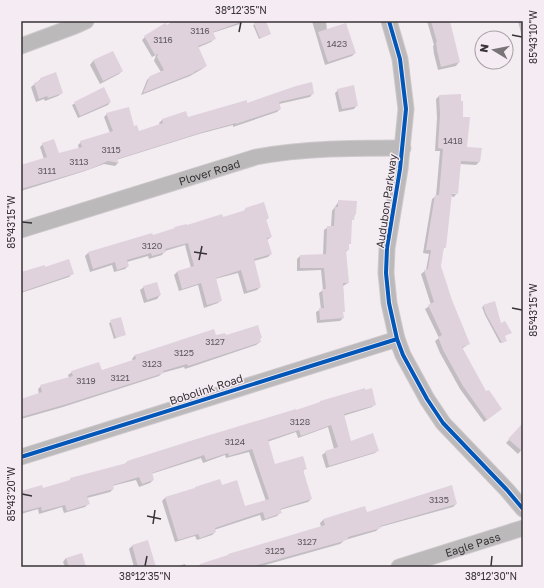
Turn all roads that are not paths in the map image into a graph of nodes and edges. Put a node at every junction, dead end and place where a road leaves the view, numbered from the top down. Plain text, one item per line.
1 (86, 21) edge
2 (389, 21) edge
3 (21, 46) edge
4 (403, 148) junction
5 (21, 230) edge
6 (397, 339) junction
7 (21, 457) edge
8 (523, 509) edge
9 (523, 528) edge
10 (398, 567) edge

1 - 3 street
2 - 4 street, Audubon Parkway
4 - 5 street, Plover Road
4 - 6 street, Audubon Parkway
6 - 7 street, Bobolink Road
6 - 8 street, Audubon Parkway
9 - 10 street, Eagle Pass

